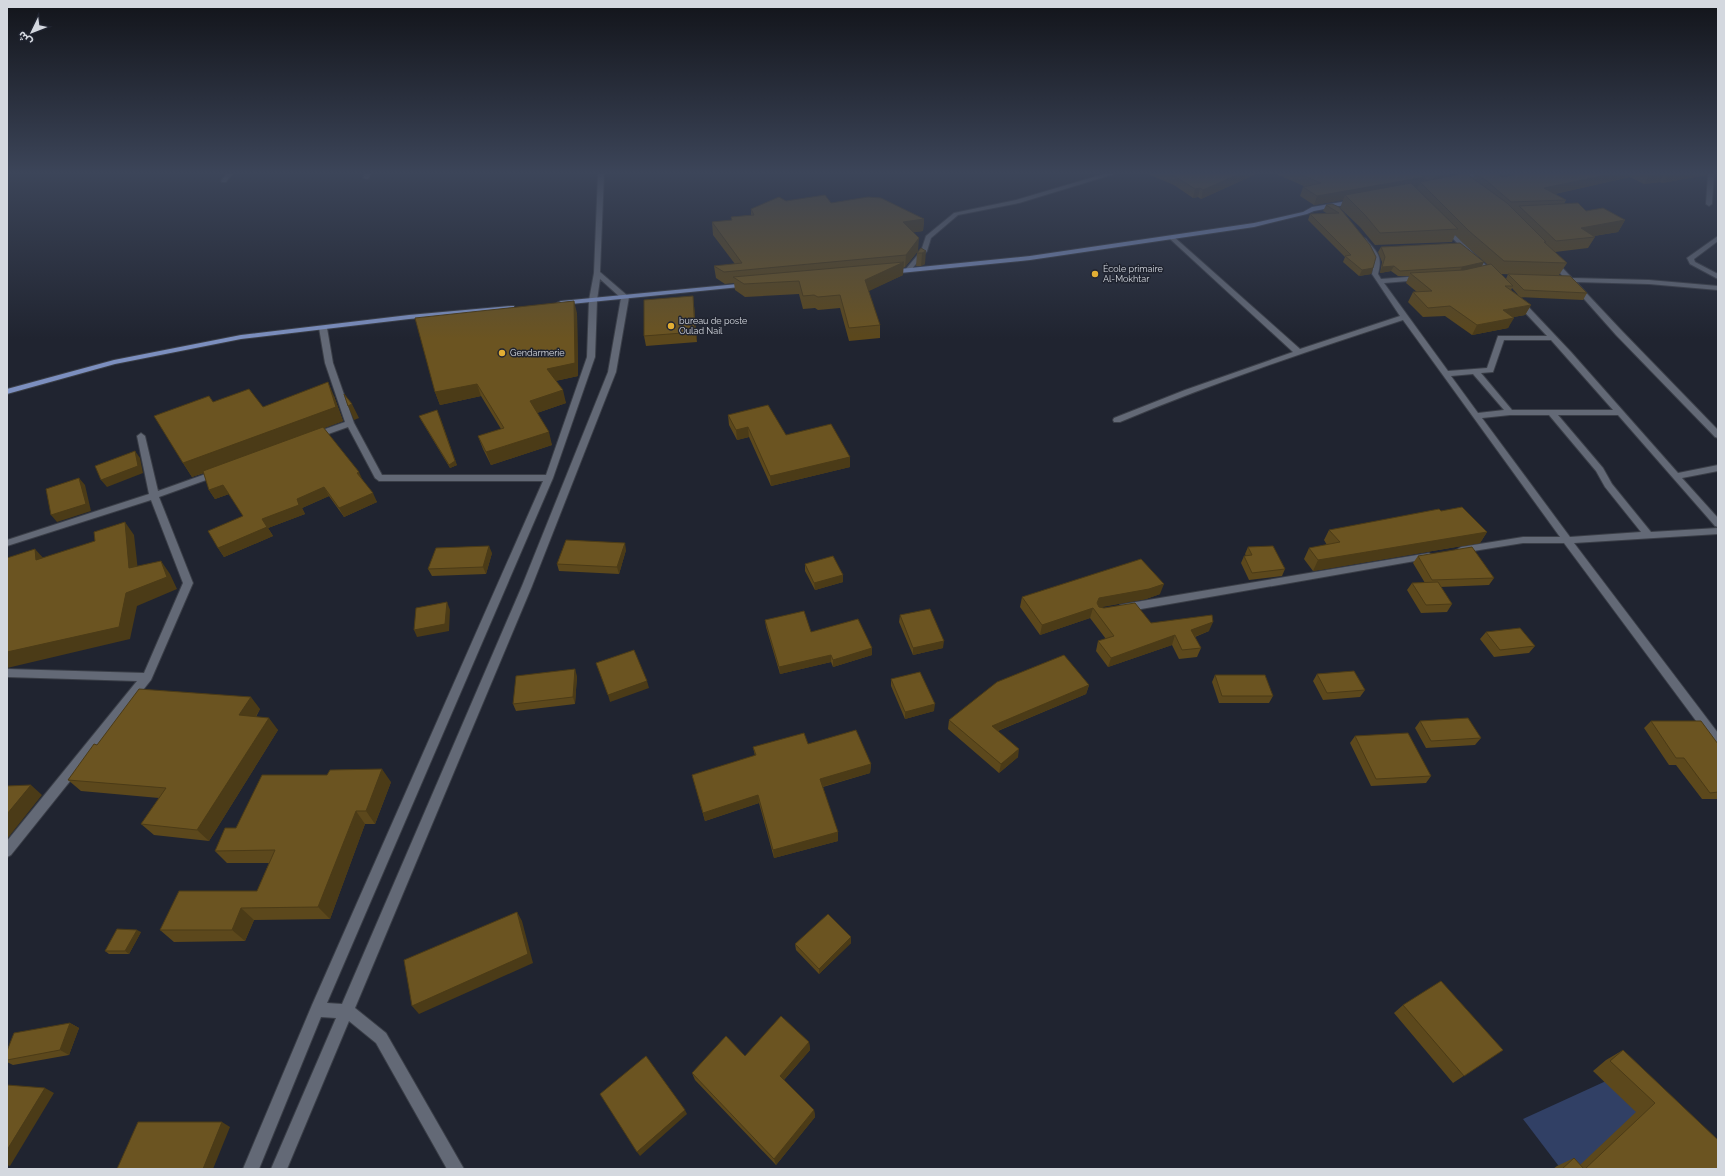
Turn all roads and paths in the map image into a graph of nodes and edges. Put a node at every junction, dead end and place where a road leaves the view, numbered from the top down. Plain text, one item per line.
1 (599, 229) edge
2 (937, 229) edge
3 (1227, 229) edge
4 (1444, 229) edge
5 (1358, 233) edge
6 (1171, 237) junction
7 (1718, 238) edge
8 (1549, 257) edge
9 (908, 270) junction
10 (597, 273) junction
11 (879, 273) edge
12 (1718, 277) edge
13 (1427, 278) edge
14 (1500, 279) edge
15 (1556, 279) edge
16 (1571, 280) junction
17 (1379, 281) junction
18 (760, 284) edge
19 (1718, 288) edge
20 (1512, 294) edge
21 (625, 296) junction
22 (593, 300) junction
23 (555, 304) edge
24 (517, 307) edge
25 (1404, 317) junction
26 (323, 328) junction
27 (1553, 338) junction
28 (1298, 352) junction
29 (1475, 371) junction
30 (1445, 374) junction
31 (7, 392) edge
32 (1510, 412) junction
33 (1551, 412) junction
34 (1620, 413) junction
35 (1476, 416) junction
36 (1117, 420) dead end
37 (350, 423) junction
38 (1718, 435) edge
39 (141, 436) dead end
40 (306, 439) edge
41 (1718, 468) edge
42 (227, 469) edge
43 (1675, 476) junction
44 (549, 478) junction
45 (154, 496) junction
46 (1718, 524) edge
47 (1718, 531) edge
48 (1648, 535) junction
49 (1567, 540) junction
50 (7, 543) edge
51 (1453, 552) edge
52 (1437, 554) edge
53 (1116, 609) edge
54 (7, 674) edge
55 (147, 677) junction
56 (1718, 742) edge
57 (7, 851) edge
58 (317, 1010) junction
59 (347, 1011) junction
60 (251, 1169) edge
61 (279, 1169) edge
62 (456, 1169) edge

1 - 10 street
2 - 9 street
3 - 6 main road
4 - 14 street
5 - 17 street
6 - 9 main road
6 - 28 street
7 - 12 street
8 - 16 street
9 - 11 main road
10 - 21 street
10 - 22 street
13 - 17 street
15 - 16 street
16 - 19 street
16 - 38 street
17 - 25 street
18 - 21 main road
20 - 27 street
21 - 22 main road
21 - 59 street
22 - 23 main road
22 - 44 street
24 - 26 main road
25 - 28 street
25 - 30 street
26 - 31 main road
26 - 37 street
27 - 29 street
27 - 34 street
28 - 36 street
29 - 30 street
29 - 32 street
30 - 35 street
32 - 33 street
32 - 35 street
33 - 34 street
33 - 48 street
34 - 43 street
35 - 49 street
37 - 40 street
37 - 44 street
39 - 45 street
41 - 43 street
42 - 45 street
43 - 46 street
44 - 58 street
45 - 50 street
45 - 55 street
47 - 48 street
48 - 49 street
49 - 51 street
49 - 56 street
52 - 53 street
54 - 55 street
55 - 57 street
58 - 59 street
58 - 60 street
59 - 61 street
59 - 62 street

